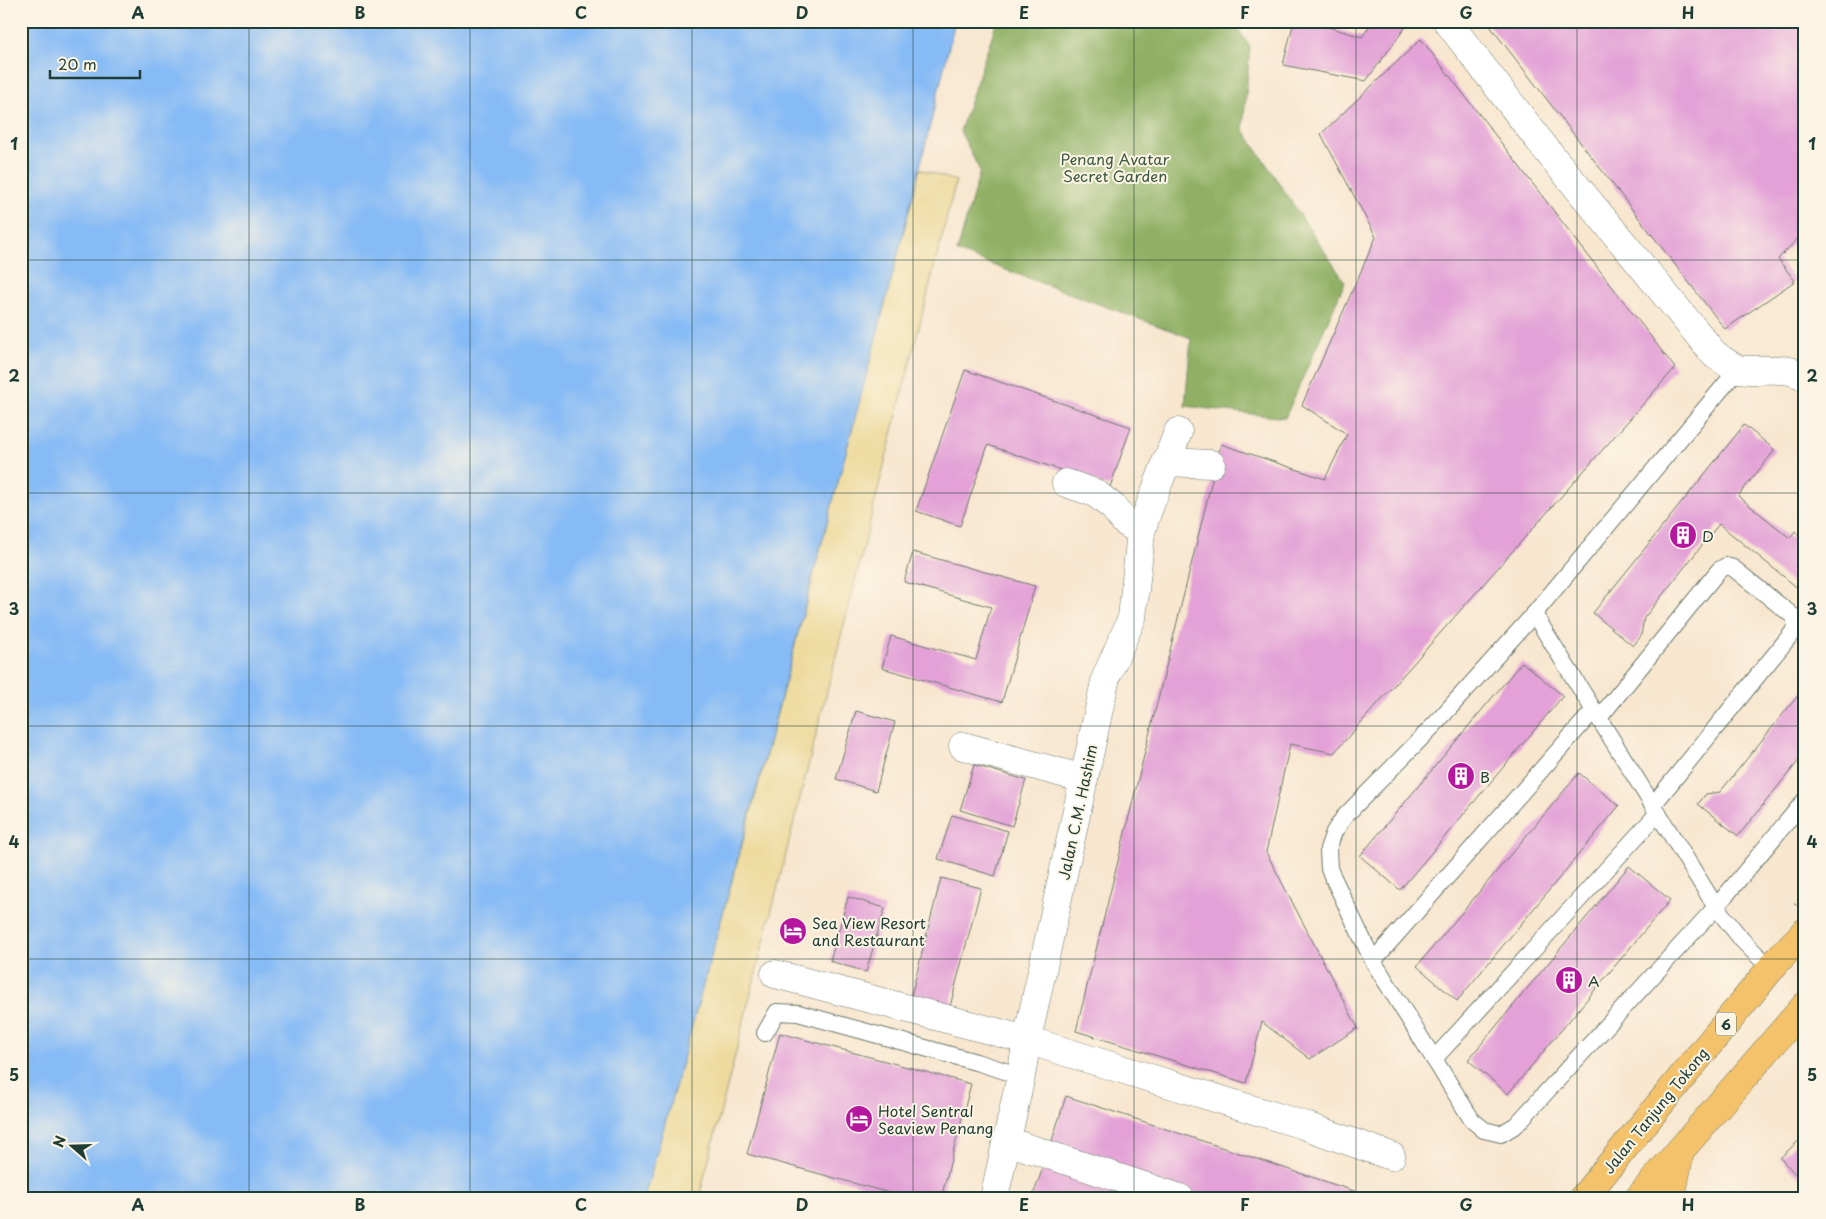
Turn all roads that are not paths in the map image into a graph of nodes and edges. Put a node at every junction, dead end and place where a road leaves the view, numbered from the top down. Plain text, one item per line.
1 (1447, 21) edge
2 (1738, 369) junction
3 (1805, 377) edge
4 (1178, 432) dead end
5 (1166, 462) junction
6 (1212, 464) dead end
7 (1066, 483) dead end
8 (1141, 532) junction
9 (1534, 614) junction
10 (1597, 714) junction
11 (963, 746) dead end
12 (1084, 779) junction
13 (1805, 800) edge
14 (1655, 809) junction
15 (1716, 907) junction
16 (1805, 932) edge
17 (1373, 962) junction
18 (1771, 969) junction
19 (775, 974) dead end
20 (1805, 1006) edge
21 (765, 1032) dead end
22 (1027, 1040) junction
23 (1434, 1059) junction
24 (1021, 1076) junction
25 (1007, 1141) junction
26 (1681, 1148) junction
27 (1391, 1156) dead end
28 (994, 1198) edge
29 (1180, 1198) edge
30 (1583, 1198) edge
31 (1640, 1198) edge
32 (1672, 1198) edge

1 - 2 street
2 - 3 street
2 - 9 lane
4 - 5 street, Jalan C.M. Hashim
5 - 6 street
5 - 8 street, Jalan C.M. Hashim
7 - 8 street
8 - 12 street, Jalan C.M. Hashim
9 - 10 lane
9 - 17 lane
10 - 14 lane
10 - 14 lane
10 - 17 lane
11 - 12 street
12 - 22 street, Jalan C.M. Hashim
13 - 15 lane
14 - 15 lane
14 - 23 lane
15 - 18 lane
15 - 23 lane
16 - 18 main road, Jalan Tanjung Tokong / 6
17 - 23 lane
18 - 30 main road, Jalan Tanjung Tokong / 6
19 - 22 street
20 - 26 main road
21 - 24 lane
22 - 24 street, Jalan C.M. Hashim
22 - 27 street
24 - 25 street, Jalan C.M. Hashim
25 - 28 street, Jalan C.M. Hashim
25 - 29 street
26 - 31 main road
26 - 32 main road

